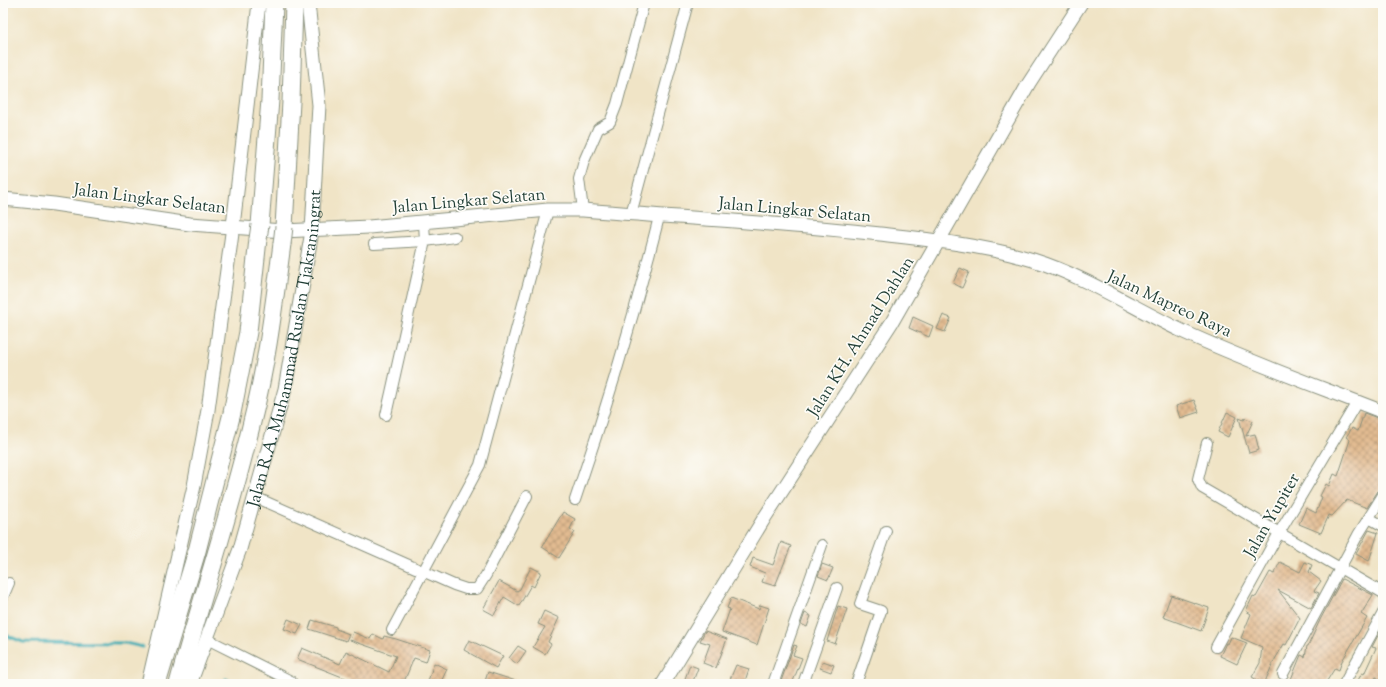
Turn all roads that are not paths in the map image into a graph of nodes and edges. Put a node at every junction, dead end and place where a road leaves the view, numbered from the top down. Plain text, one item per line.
1 (259, 3) edge
2 (274, 3) edge
3 (294, 3) edge
4 (308, 3) edge
5 (644, 3) edge
6 (688, 3) edge
7 (1081, 3) edge
8 (3, 199) edge
9 (548, 210) junction
10 (583, 210) junction
11 (631, 214) junction
12 (658, 217) junction
13 (424, 223) junction
14 (233, 226) junction
15 (312, 231) junction
16 (455, 237) dead end
17 (940, 238) junction
18 (424, 241) junction
19 (374, 244) dead end
20 (1357, 402) junction
21 (1383, 412) edge
22 (386, 415) dead end
23 (1207, 443) dead end
24 (1383, 495) edge
25 (527, 496) dead end
26 (255, 497) junction
27 (575, 500) dead end
28 (1369, 518) junction
29 (1383, 526) edge
30 (886, 531) dead end
31 (1279, 533) junction
32 (822, 545) dead end
33 (1340, 568) junction
34 (423, 571) junction
35 (9, 583) dead end
36 (837, 588) dead end
37 (1383, 593) edge
38 (3, 597) edge
39 (1383, 613) edge
40 (392, 630) dead end
41 (207, 639) junction
42 (1216, 647) dead end
43 (1283, 674) dead end
44 (291, 681) dead end
45 (148, 684) edge
46 (157, 684) edge
47 (178, 684) edge
48 (190, 684) edge
49 (663, 684) edge
50 (773, 684) edge
51 (803, 684) edge
52 (856, 684) edge
53 (1344, 684) edge

1 - 14 street
2 - 46 highway
3 - 47 highway, Jalan R.A. Muhammad Ruslan Tjakraningrat, bridge
4 - 15 street, Jalan R.A. Muhammad Ruslan Tjakraningrat
5 - 10 street
6 - 11 street
7 - 17 street, Jalan KH. Ahmad Dahlan
8 - 14 street, Jalan Lingkar Selatan
9 - 10 street, Jalan Lingkar Selatan
9 - 13 street, Jalan Lingkar Selatan
9 - 34 street
10 - 11 street, Jalan Lingkar Selatan
11 - 12 street, Jalan Lingkar Selatan
12 - 17 street, Jalan Lingkar Selatan
12 - 27 street
13 - 15 street, Jalan Lingkar Selatan
13 - 18 street
14 - 15 street, Jalan Lingkar Selatan
14 - 45 street
15 - 26 street, Jalan R.A. Muhammad Ruslan Tjakraningrat
16 - 18 street
17 - 20 street, Jalan Mapreo Raya
17 - 49 street, Jalan KH. Ahmad Dahlan
18 - 19 street
18 - 22 street
20 - 21 street, Jalan Mapreo Raya
20 - 31 street, Jalan Yupiter
23 - 31 street
24 - 28 street
25 - 34 street
26 - 34 street
26 - 41 street, Jalan R.A. Muhammad Ruslan Tjakraningrat
28 - 29 street
28 - 33 street
30 - 52 street
31 - 33 street
31 - 42 street, Jalan Yupiter
32 - 50 street
33 - 37 street
33 - 43 street
34 - 40 street
35 - 38 street
36 - 51 street
39 - 53 street
41 - 44 street
41 - 48 street, Jalan R.A. Muhammad Ruslan Tjakraningrat

